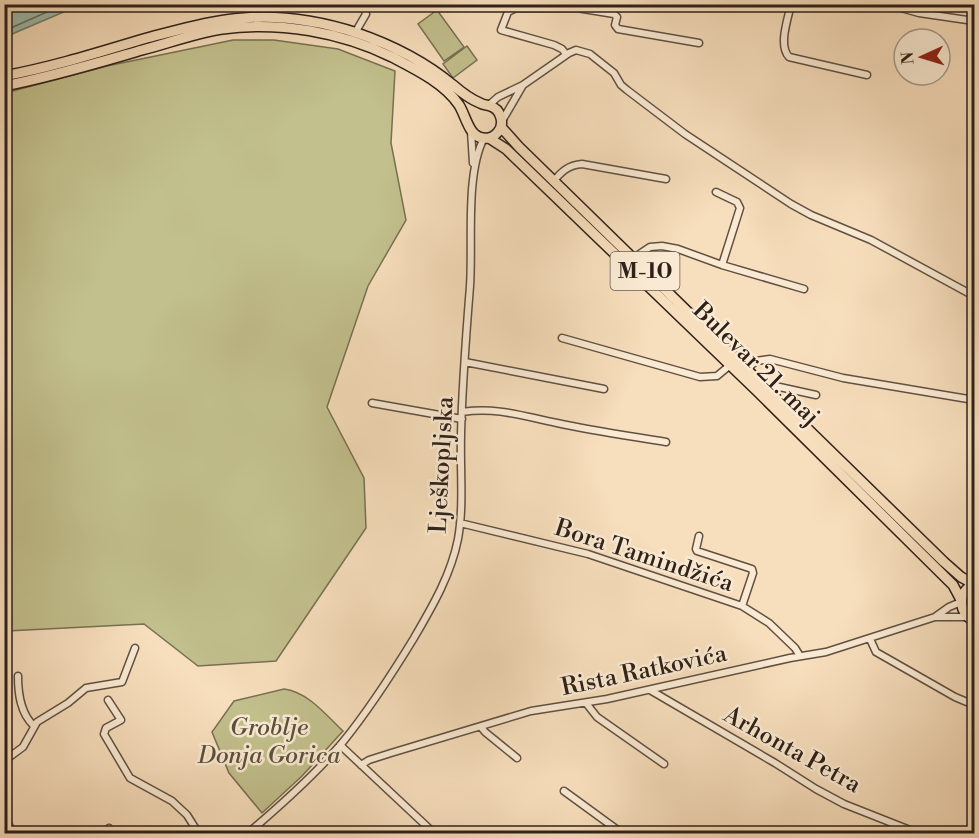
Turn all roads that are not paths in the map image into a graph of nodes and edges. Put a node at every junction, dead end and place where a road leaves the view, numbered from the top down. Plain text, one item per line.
1 (363, 4) edge
2 (791, 4) edge
3 (887, 4) edge
4 (975, 21) edge
5 (356, 33) junction
6 (699, 43) dead end
7 (566, 54) junction
8 (867, 75) dead end
9 (4, 76) edge
10 (523, 85) junction
11 (4, 86) edge
12 (485, 105) junction
13 (468, 120) junction
14 (501, 124) junction
15 (471, 131) junction
16 (487, 138) junction
17 (474, 170) junction
18 (666, 179) dead end
19 (553, 182) junction
20 (716, 192) dead end
21 (632, 259) junction
22 (722, 266) junction
23 (804, 289) dead end
24 (975, 296) edge
25 (562, 338) dead end
26 (465, 362) junction
27 (729, 366) junction
28 (746, 370) junction
29 (764, 388) junction
30 (604, 389) dead end
31 (816, 395) dead end
32 (975, 400) edge
33 (372, 403) dead end
34 (462, 415) junction
35 (666, 442) dead end
36 (460, 523) junction
37 (699, 536) dead end
38 (974, 584) edge
39 (961, 601) junction
40 (742, 606) junction
41 (935, 617) junction
42 (971, 619) edge
43 (870, 639) junction
44 (135, 648) dead end
45 (800, 656) junction
46 (18, 676) dead end
47 (651, 690) junction
48 (108, 700) dead end
49 (586, 703) junction
50 (975, 705) edge
51 (34, 726) junction
52 (481, 727) junction
53 (340, 745) junction
54 (517, 758) dead end
55 (4, 761) edge
56 (664, 764) dead end
57 (362, 765) junction
58 (564, 791) dead end
59 (4, 817) edge
60 (14, 834) edge
61 (199, 834) edge
62 (247, 834) edge
63 (435, 834) edge
64 (623, 834) edge
65 (920, 834) edge

1 - 5 street
2 - 8 street
3 - 4 street
5 - 9 main road, Bulevar 21. maj / M-10
5 - 12 main road, Bulevar 21. maj / M-10
6 - 7 street
7 - 10 street
7 - 24 street
10 - 12 street
10 - 14 street
11 - 13 main road
12 - 13 main road
12 - 14 main road, Bulevar 21. maj / M-10
13 - 15 main road
14 - 16 main road
14 - 19 main road, Bulevar 21. maj / M-10
15 - 16 main road, Bulevar 21. maj / M-10
15 - 17 street, Lješkopljska
16 - 17 street, Lješkopljska
16 - 27 main road, Bulevar 21. maj / M-10
17 - 26 street, Lješkopljska
18 - 19 street
19 - 21 main road, Bulevar 21. maj / M-10
20 - 22 street
21 - 22 street
21 - 28 main road, Bulevar 21. maj / M-10
22 - 23 street
25 - 27 street
26 - 30 street
26 - 34 street, Lješkopljska
27 - 39 main road, Bulevar 21. maj / M-10
28 - 29 main road, Bulevar 21. maj / M-10
28 - 32 street
29 - 31 street
29 - 38 main road, Bulevar 21. maj / M-10
33 - 34 street
34 - 35 street
34 - 36 street, Lješkopljska
36 - 40 street, Bora Tamindžića
36 - 53 street, Lješkopljska
37 - 40 street
38 - 39 main road, Bulevar 21. maj / M-10
39 - 41 street, Rista Ratkovića
39 - 42 main road, Bulevar 21. maj / M-10
40 - 45 street, Bora Tamindžića
41 - 42 street, Rista Ratkovića
41 - 43 street, Rista Ratkovića
43 - 45 street, Rista Ratkovića
43 - 50 street
44 - 51 street
45 - 47 street, Rista Ratkovića
46 - 51 street
47 - 49 street, Rista Ratkovića
47 - 65 street, Arhonta Petra
48 - 61 street
49 - 52 street, Rista Ratkovića
49 - 56 street
51 - 55 street
52 - 54 street
52 - 57 street, Rista Ratkovića
53 - 57 street
53 - 62 street, Lješkopljska
57 - 63 street
58 - 64 street
59 - 60 street

